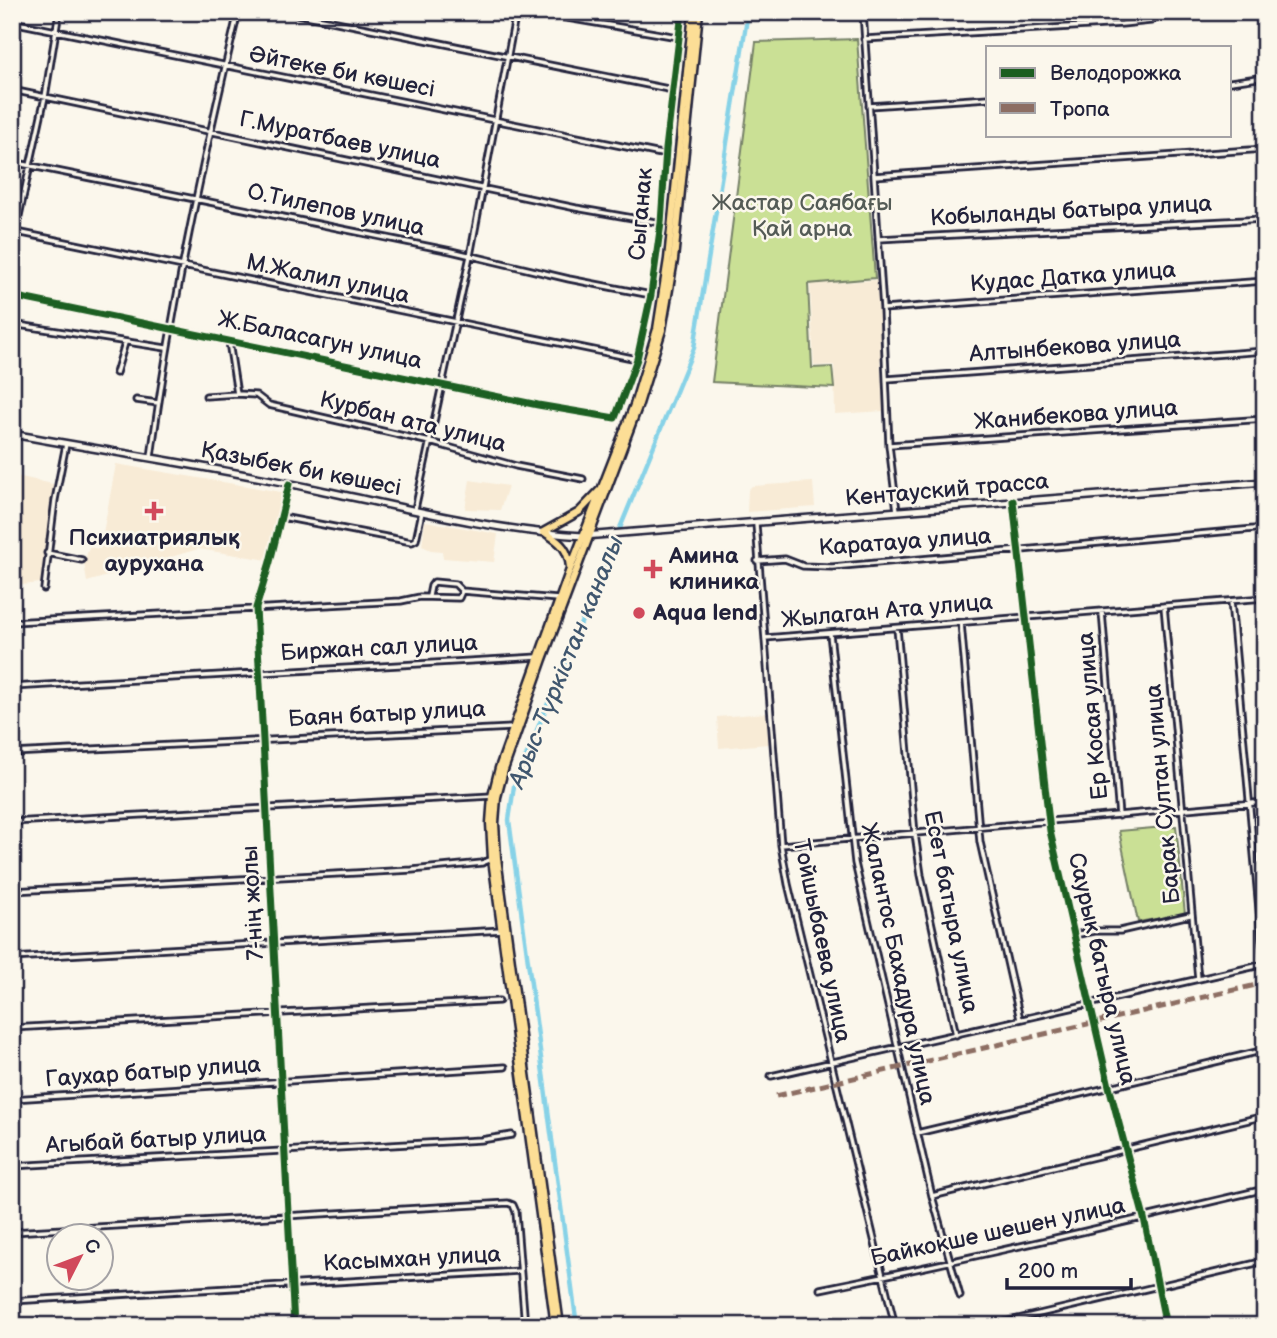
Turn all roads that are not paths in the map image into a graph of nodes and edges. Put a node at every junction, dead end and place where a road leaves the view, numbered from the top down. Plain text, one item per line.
1 (59, 12) edge
2 (238, 12) edge
3 (287, 12) edge
4 (516, 12) edge
5 (532, 12) edge
6 (681, 12) edge
7 (696, 12) edge
8 (863, 12) edge
9 (1158, 12) edge
10 (12, 22) edge
11 (56, 30) junction
12 (679, 37) junction
13 (864, 39) junction
14 (509, 58) junction
15 (225, 67) junction
16 (1265, 77) edge
17 (1232, 82) edge
18 (12, 90) edge
19 (673, 90) junction
20 (45, 97) junction
21 (986, 98) edge
22 (869, 106) junction
23 (496, 121) junction
24 (210, 131) junction
25 (1265, 149) edge
26 (666, 155) junction
27 (12, 162) edge
28 (30, 166) junction
29 (874, 176) junction
30 (484, 188) junction
31 (196, 199) junction
32 (1265, 219) edge
33 (661, 223) junction
34 (14, 232) edge
35 (878, 239) junction
36 (12, 248) edge
37 (470, 256) junction
38 (182, 267) junction
39 (1265, 281) edge
40 (652, 295) junction
41 (12, 296) edge
42 (883, 309) junction
43 (455, 323) junction
44 (12, 324) edge
45 (169, 328) junction
46 (229, 342) junction
47 (125, 343) junction
48 (167, 349) junction
49 (1265, 351) edge
50 (637, 359) junction
51 (12, 365) edge
52 (116, 373) dead end
53 (12, 377) edge
54 (887, 379) junction
55 (442, 385) junction
56 (237, 394) junction
57 (206, 396) dead end
58 (136, 400) dead end
59 (158, 403) junction
60 (618, 415) joint
61 (1265, 419) edge
62 (12, 434) edge
63 (430, 442) junction
64 (66, 444) junction
65 (889, 445) junction
66 (151, 457) junction
67 (583, 479) dead end
68 (1265, 481) edge
69 (289, 484) junction
70 (602, 488) junction
71 (1013, 501) junction
72 (415, 509) junction
73 (422, 511) junction
74 (897, 511) junction
75 (282, 517) junction
76 (756, 524) junction
77 (1265, 527) edge
78 (545, 533) junction
79 (607, 534) joint
80 (587, 536) junction
81 (1018, 550) junction
82 (47, 553) junction
83 (82, 560) dead end
84 (757, 561) junction
85 (570, 568) junction
86 (44, 589) dead end
87 (462, 591) junction
88 (427, 597) junction
89 (1265, 598) edge
90 (560, 599) junction
91 (1231, 601) junction
92 (1164, 606) junction
93 (256, 608) junction
94 (1102, 612) junction
95 (1027, 617) junction
96 (12, 622) edge
97 (961, 624) junction
98 (897, 628) junction
99 (830, 634) junction
100 (764, 638) junction
101 (538, 657) junction
102 (259, 672) junction
103 (12, 687) edge
104 (512, 728) junction
105 (263, 739) junction
106 (12, 753) edge
107 (492, 796) junction
108 (1265, 803) edge
109 (1249, 804) junction
110 (267, 808) junction
111 (1183, 810) junction
112 (1119, 816) junction
113 (12, 822) edge
114 (1050, 822) junction
115 (978, 827) junction
116 (915, 834) junction
117 (851, 840) junction
118 (781, 845) junction
119 (492, 859) junction
120 (271, 876) junction
121 (12, 891) edge
122 (1190, 915) junction
123 (502, 930) junction
124 (1074, 935) junction
125 (274, 943) junction
126 (12, 958) edge
127 (1264, 964) edge
128 (1198, 978) junction
129 (499, 1001) dead end
130 (1091, 1004) junction
131 (277, 1012) junction
132 (1020, 1019) junction
133 (12, 1028) edge
134 (956, 1035) junction
135 (897, 1049) junction
136 (1265, 1050) edge
137 (831, 1063) junction
138 (505, 1067) dead end
139 (771, 1076) dead end
140 (281, 1081) junction
141 (1109, 1086) junction
142 (12, 1098) edge
143 (1265, 1116) edge
144 (917, 1133) junction
145 (512, 1135) dead end
146 (284, 1149) junction
147 (1126, 1149) junction
148 (12, 1166) edge
149 (1265, 1189) edge
150 (932, 1196) junction
151 (287, 1217) junction
152 (1144, 1218) junction
153 (12, 1232) edge
154 (951, 1262) junction
155 (1265, 1262) edge
156 (521, 1271) junction
157 (883, 1277) junction
158 (292, 1283) junction
159 (1157, 1286) junction
160 (820, 1289) dead end
161 (960, 1296) dead end
162 (12, 1301) edge
163 (294, 1326) edge
164 (525, 1326) edge
165 (557, 1326) edge
166 (895, 1326) edge
167 (988, 1326) edge
168 (1166, 1326) edge

1 - 11 street
2 - 15 street
3 - 14 street
4 - 14 street
5 - 12 street
6 - 12 street, Сыганак
7 - 70 highway
7 - 80 highway
8 - 13 street
9 - 13 street
10 - 11 street, Әйтеке би көшесі
11 - 15 street, Әйтеке би көшесі
11 - 20 street
12 - 19 street, Сыганак
13 - 22 street
14 - 19 street
14 - 23 street
15 - 23 street, Әйтеке би көшесі
15 - 24 street
16 - 17 street
18 - 20 street, Г.Муратбаев улица
19 - 26 street, Сыганак
20 - 24 street, Г.Муратбаев улица
20 - 28 street
21 - 22 street
22 - 29 street
23 - 26 street, Әйтеке би көшесі
23 - 30 street
24 - 30 street, Г.Муратбаев улица
24 - 31 street
25 - 29 street
26 - 33 street, Сыганак
27 - 28 street, О.Тилепов улица
28 - 31 street, О.Тилепов улица
28 - 34 street
29 - 35 street
30 - 33 street, Г.Муратбаев улица
30 - 37 street
31 - 37 street, О.Тилепов улица
31 - 38 street
32 - 35 street, Кобыланды батыра улица
33 - 40 street, Сыганак
34 - 36 street
34 - 38 street, М.Жалил улица
35 - 42 street
37 - 40 street, О.Тилепов улица
37 - 43 street
38 - 43 street, М.Жалил улица
38 - 45 street
39 - 42 street, Кудас Датка улица
40 - 50 street, Сыганак
41 - 45 street, Ж.Баласагун улица
42 - 54 street
43 - 50 street, М.Жалил улица
43 - 55 street
44 - 47 street
45 - 46 street, Ж.Баласагун улица
45 - 48 street
46 - 55 street, Ж.Баласагун улица
46 - 56 street
47 - 48 street
47 - 52 street
48 - 59 street
49 - 54 street, Алтынбекова улица
50 - 60 street, Сыганак
51 - 53 street
54 - 65 street
55 - 60 street, Ж.Баласагун улица
55 - 63 street
56 - 57 street, Курбан ата улица
56 - 63 street, Курбан ата улица
58 - 59 street
59 - 66 street
61 - 65 street, Жанибекова улица
62 - 64 main road, Қазыбек би көшесі
63 - 67 street, Курбан ата улица
63 - 72 street
64 - 66 main road, Қазыбек би көшесі
64 - 82 street
65 - 74 street
66 - 69 main road, Қазыбек би көшесі
68 - 71 main road, Кентауский трасса
69 - 72 main road, Қазыбек би көшесі
69 - 75 street, 7-нің жолы
70 - 78 highway
70 - 80 highway
71 - 74 main road, Кентауский трасса
71 - 81 street, Саурык батыра улица
72 - 73 main road, Қазыбек би көшесі
73 - 75 street
73 - 78 main road, Қазыбек би көшесі
74 - 76 main road, Кентауский трасса
75 - 93 street, 7-нің жолы
76 - 79 main road, Кентауский трасса
76 - 84 street, Тойшыбаева улица
77 - 81 street, Каратауа улица
78 - 80 main road, Қазыбек би көшесі
78 - 85 highway
79 - 80 main road, Қазыбек би көшесі
80 - 85 highway
80 - 165 highway
81 - 84 street, Каратауа улица
81 - 95 street, Саурык батыра улица
82 - 83 street
82 - 86 street
84 - 100 street, Тойшыбаева улица
85 - 90 highway
87 - 88 street
87 - 88 street
87 - 90 street
88 - 93 street
89 - 91 street, Жылаган Ата улица
90 - 101 highway
91 - 92 street, Жылаган Ата улица
91 - 109 street
92 - 94 street, Жылаган Ата улица
92 - 111 street, Барак Султан улица
93 - 96 street
93 - 102 street, 7-нің жолы
94 - 95 street, Жылаган Ата улица
94 - 112 street, Ер Косая улица
95 - 97 street, Жылаган Ата улица
95 - 114 street, Саурык батыра улица
97 - 98 street, Жылаган Ата улица
97 - 115 street
98 - 99 street, Жылаган Ата улица
98 - 116 street, Есет батыра улица
99 - 100 street, Жылаган Ата улица
99 - 117 street, Жалантос Бахадура улица
100 - 118 street, Тойшыбаева улица
101 - 102 street, Биржан сал улица
101 - 104 highway
102 - 103 street, Биржан сал улица
102 - 105 street, 7-нің жолы
104 - 105 street, Баян батыр улица
104 - 107 highway
105 - 106 street, Баян батыр улица
105 - 110 street, 7-нің жолы
107 - 110 street
107 - 119 highway
108 - 109 street
109 - 111 street
109 - 127 street
110 - 113 street
110 - 120 street, 7-нің жолы
111 - 112 street
111 - 122 street, Барак Султан улица
112 - 114 street
114 - 115 street
114 - 124 street, Саурык батыра улица
115 - 116 street
115 - 132 street
116 - 117 street
116 - 134 street, Есет батыра улица
117 - 118 street
117 - 135 street, Жалантос Бахадура улица
118 - 137 street, Тойшыбаева улица
119 - 120 street
119 - 123 highway
120 - 121 street
120 - 125 street, 7-нің жолы
122 - 124 street
122 - 128 street, Барак Султан улица
123 - 125 street
123 - 165 highway
124 - 130 street, Саурык батыра улица
125 - 126 street
125 - 131 street, 7-нің жолы
127 - 128 street
128 - 130 street
129 - 131 street
130 - 132 street
130 - 141 street, Саурык батыра улица
131 - 133 street
131 - 140 street, 7-нің жолы
132 - 134 street
134 - 135 street
135 - 137 street
135 - 144 street, Жалантос Бахадура улица
136 - 141 street
137 - 139 street
137 - 157 street, Тойшыбаева улица
138 - 140 street, Гаухар батыр улица
140 - 142 street, Гаухар батыр улица
140 - 146 street, 7-нің жолы
141 - 144 street
141 - 147 street, Саурык батыра улица
143 - 147 street
144 - 150 street, Жалантос Бахадура улица
145 - 146 street, Агыбай батыр улица
146 - 148 street, Агыбай батыр улица
146 - 151 street, 7-нің жолы
147 - 150 street
147 - 152 street, Саурык батыра улица
149 - 152 street, Байкокше шешен улица
150 - 154 street, Жалантос Бахадура улица
151 - 153 street
151 - 156 street
151 - 158 street, 7-нің жолы
152 - 154 street, Байкокше шешен улица
152 - 159 street, Саурык батыра улица
154 - 157 street, Байкокше шешен улица
154 - 161 street, Жалантос Бахадура улица
155 - 159 street
156 - 158 street, Касымхан улица
156 - 164 street
157 - 160 street, Байкокше шешен улица
157 - 166 street, Тойшыбаева улица
158 - 162 street, Касымхан улица
158 - 163 street, 7-нің жолы
159 - 167 street
159 - 168 street, Саурык батыра улица

